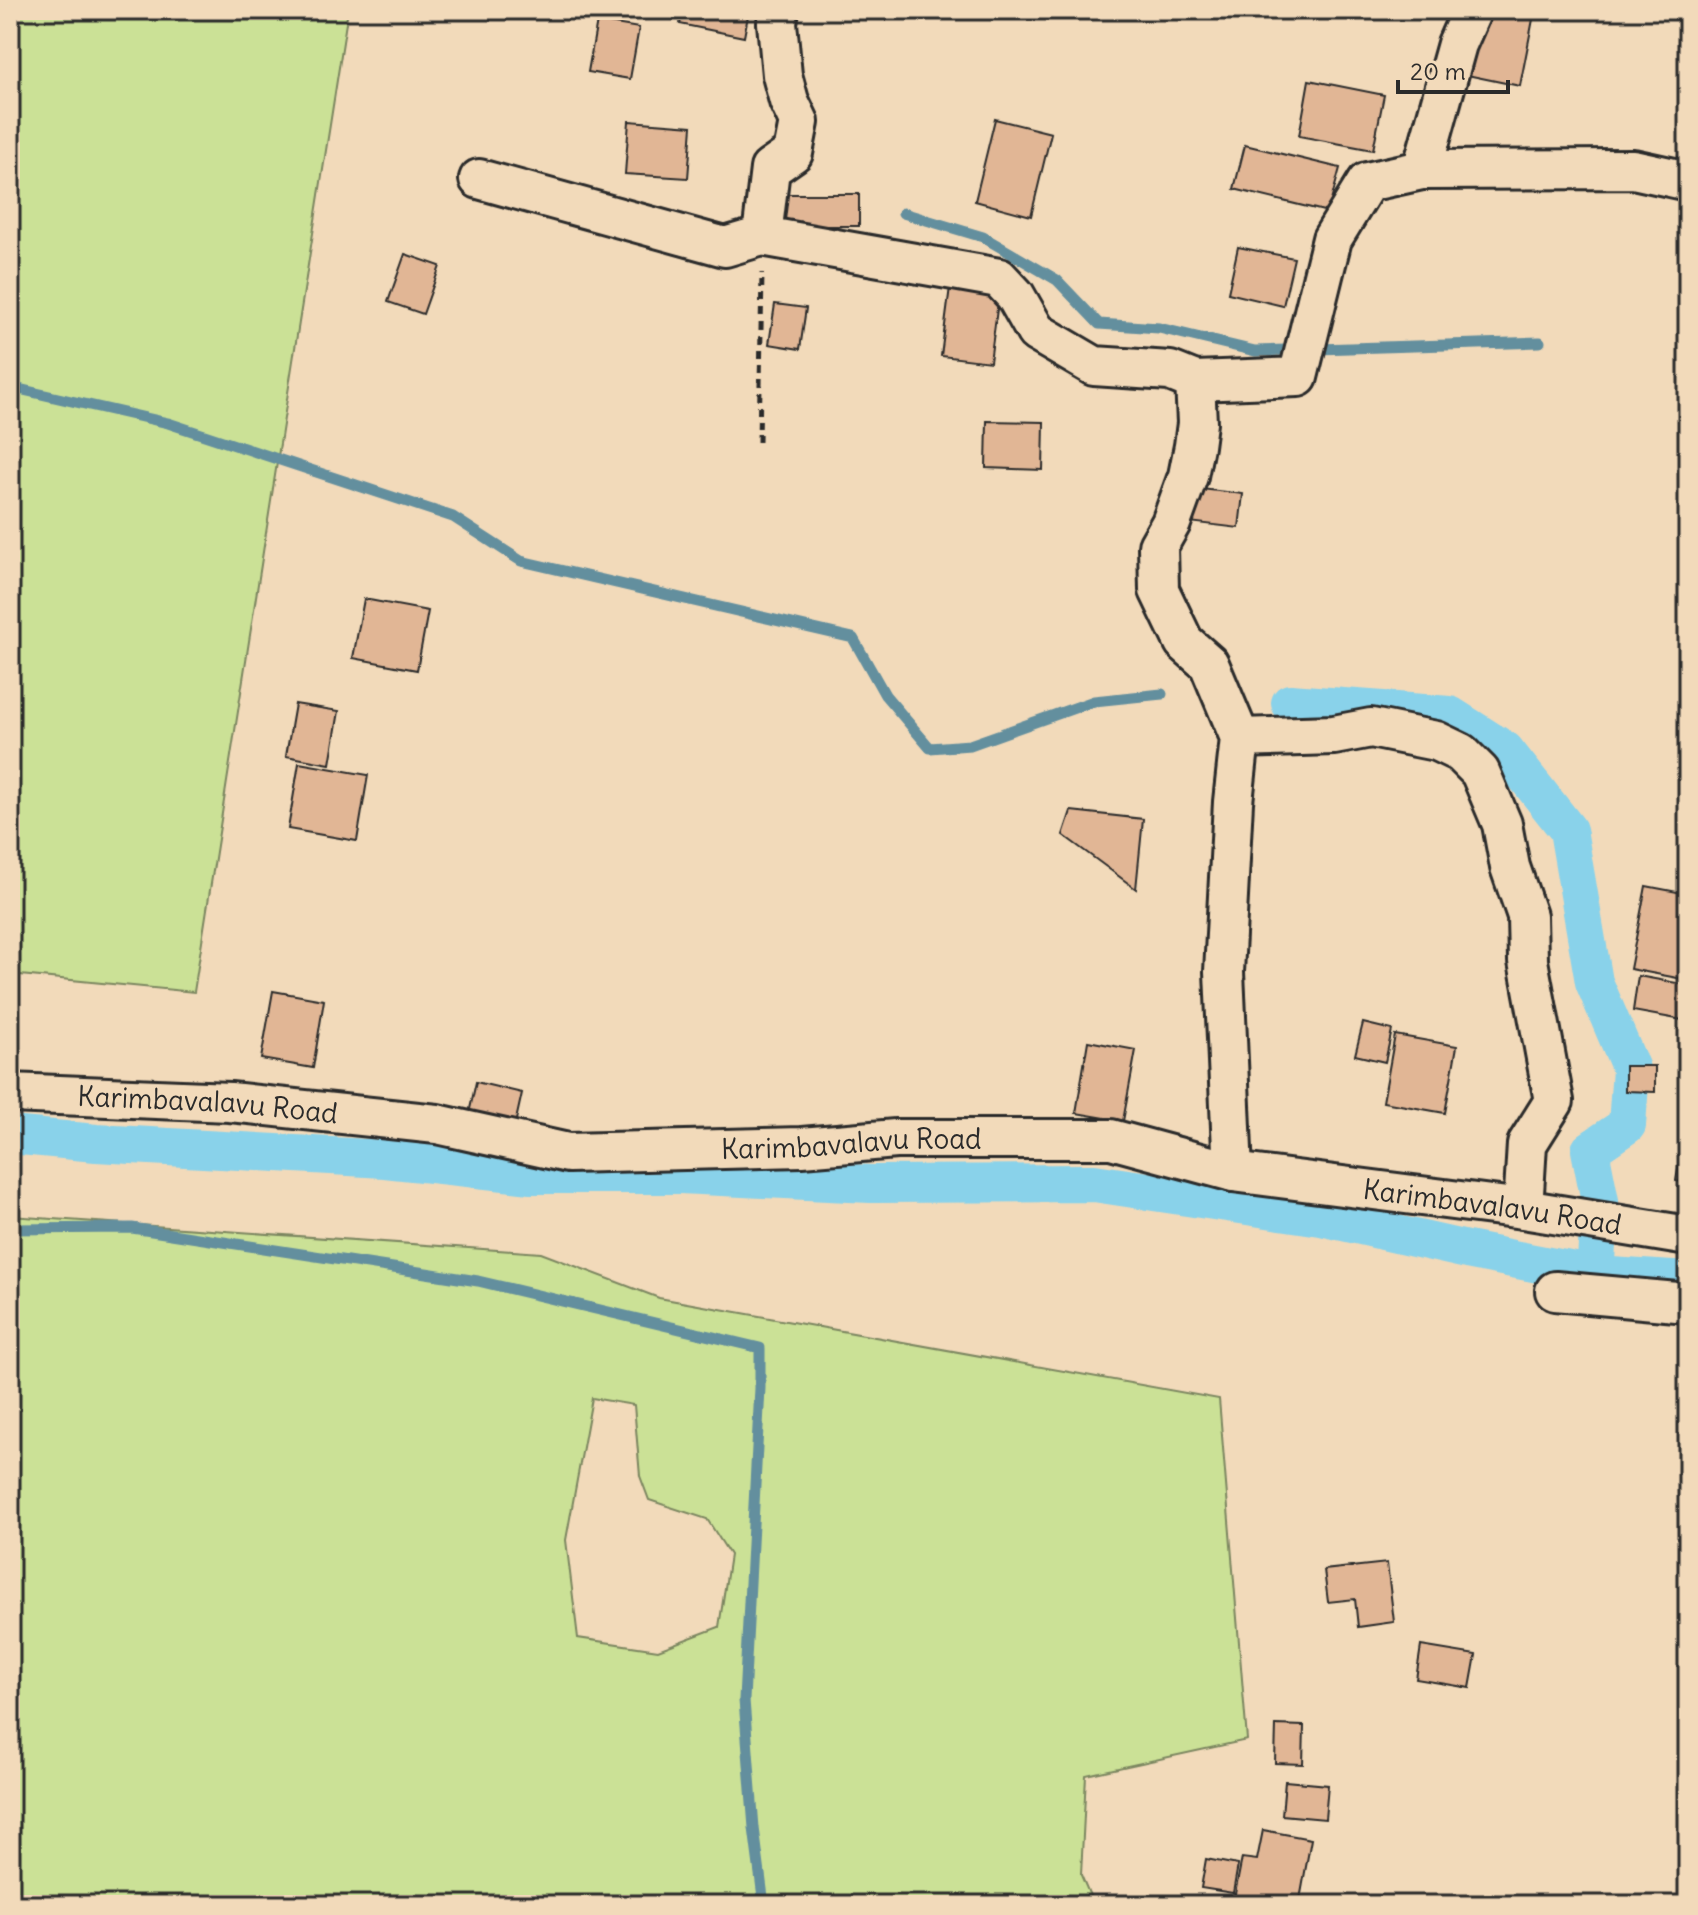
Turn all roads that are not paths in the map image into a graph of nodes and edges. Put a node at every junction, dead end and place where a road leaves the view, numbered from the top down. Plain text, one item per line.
1 (779, 10) edge
2 (1472, 10) edge
3 (1422, 170) junction
4 (479, 179) dead end
5 (1688, 181) edge
6 (762, 236) junction
7 (1195, 381) junction
8 (1240, 738) junction
9 (10, 1093) edge
10 (1233, 1172) junction
11 (1523, 1209) junction
12 (1688, 1236) edge
13 (1555, 1291) dead end
14 (1688, 1303) edge

1 - 6 street
2 - 3 street
3 - 5 street
3 - 7 street
4 - 6 street
6 - 7 street
7 - 8 street
8 - 10 street
8 - 11 street
9 - 10 street, Karimbavalavu Road
10 - 11 street, Karimbavalavu Road
11 - 12 street, Karimbavalavu Road
13 - 14 street

